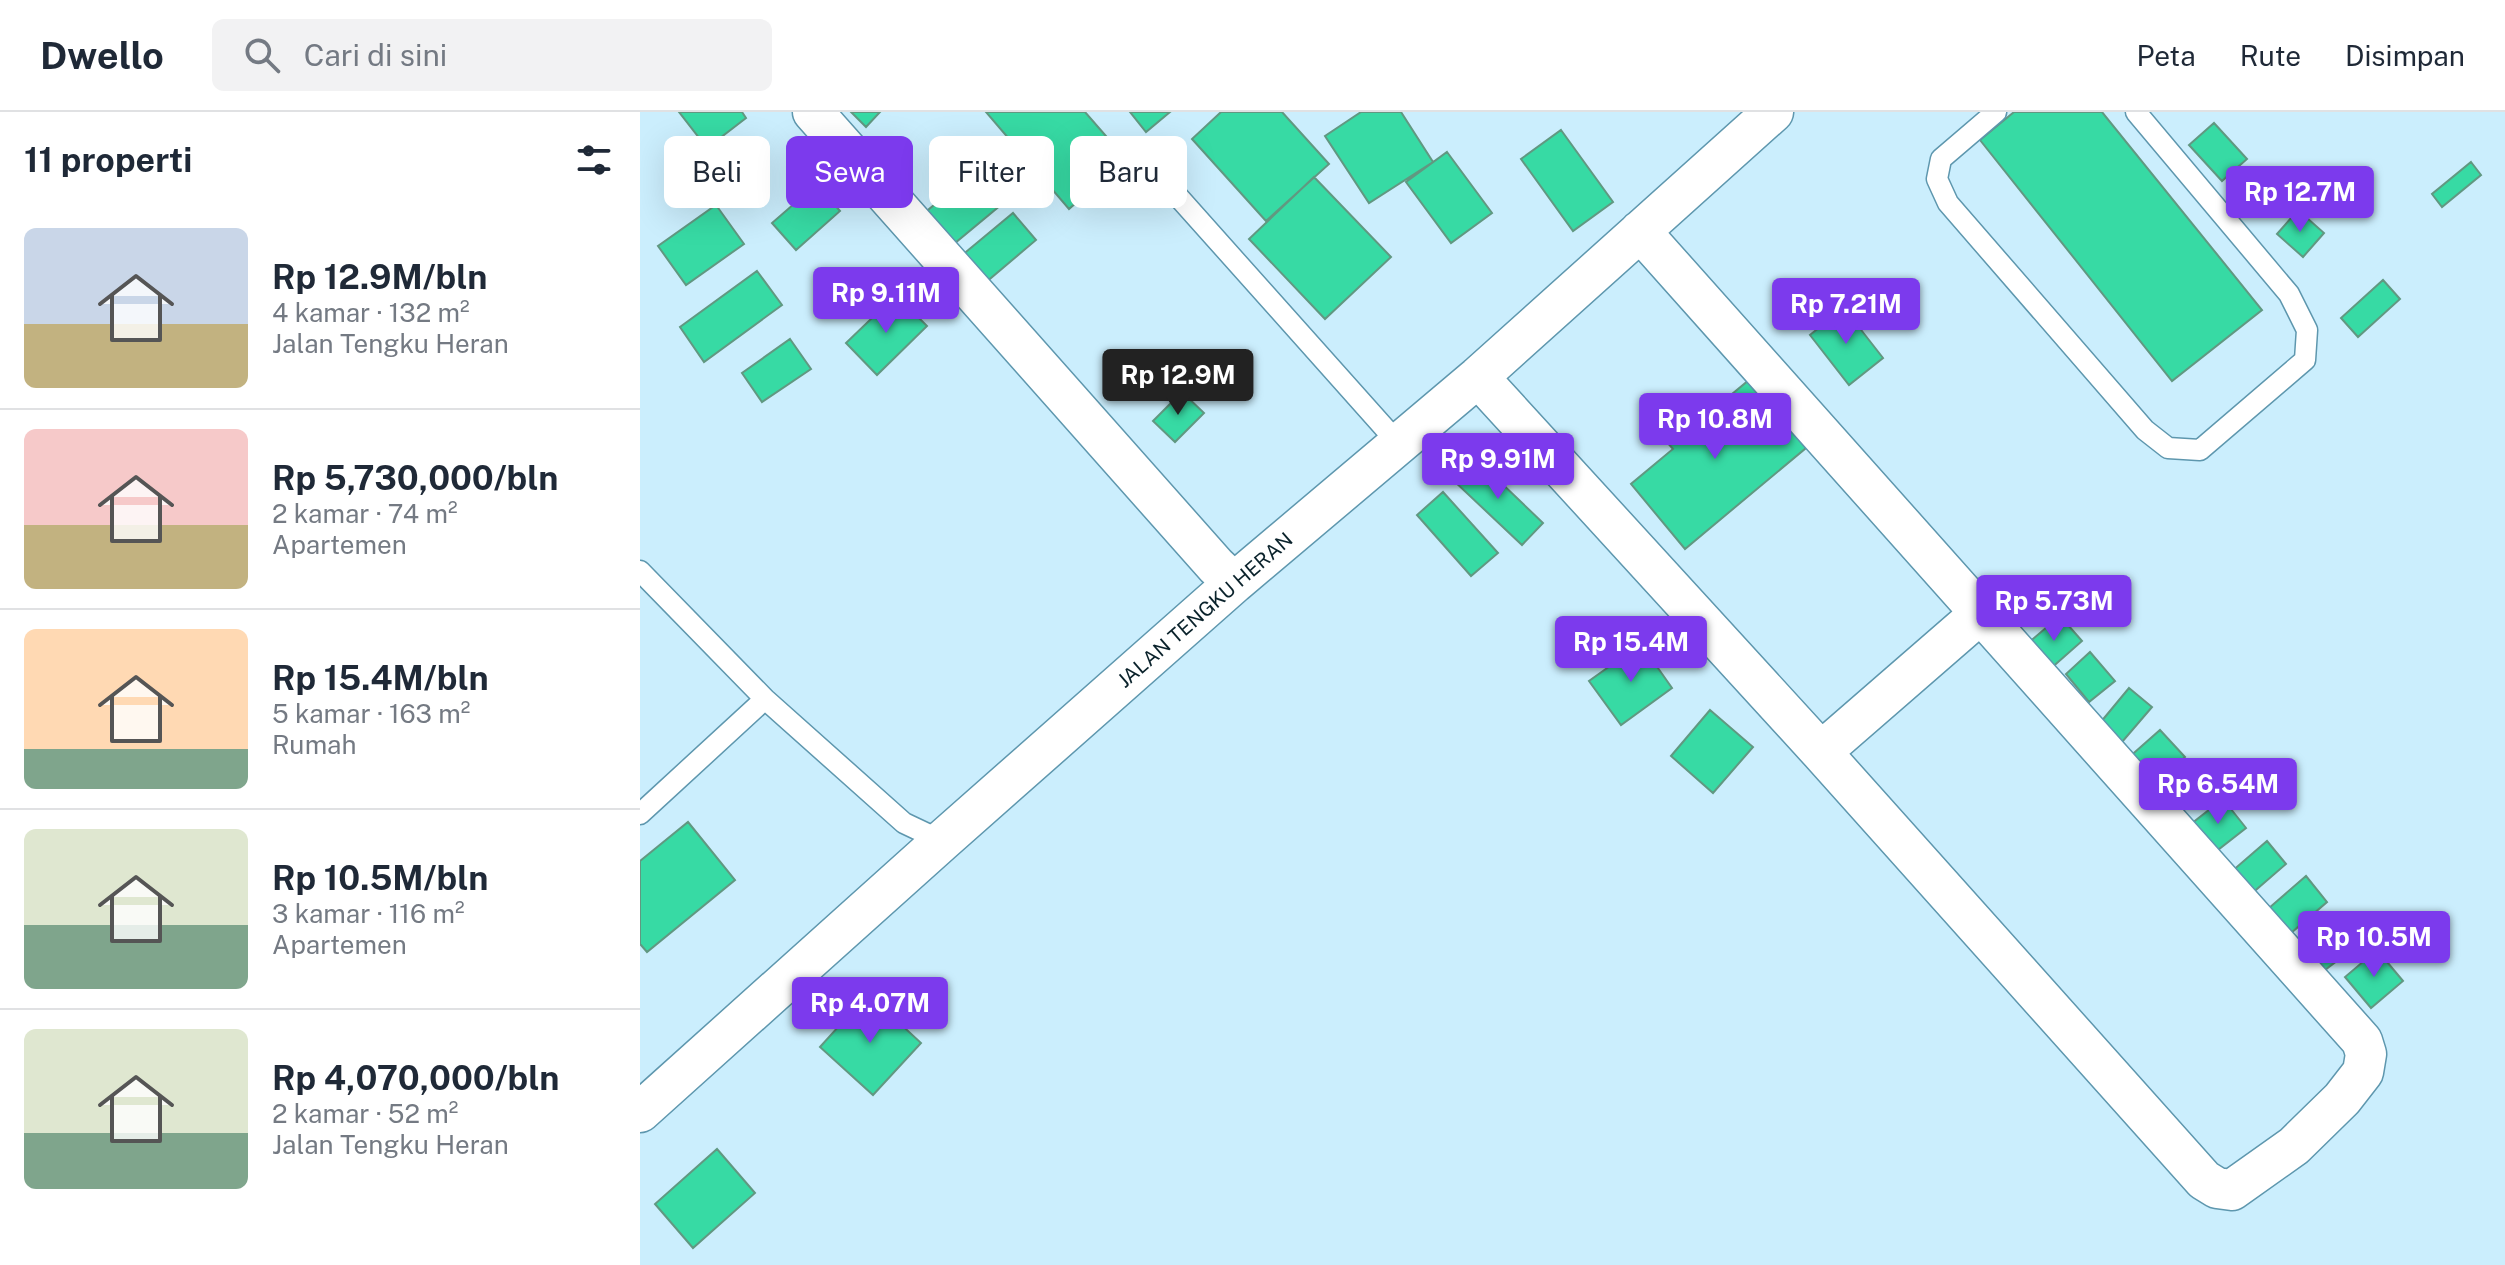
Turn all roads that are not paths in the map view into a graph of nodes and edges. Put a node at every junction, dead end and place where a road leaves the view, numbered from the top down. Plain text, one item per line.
1 (813, 112) edge
2 (1773, 112) edge
3 (1996, 112) edge
4 (2136, 112) edge
5 (1187, 207) edge
6 (1640, 231) junction
7 (1478, 377) junction
8 (1398, 443) junction
9 (640, 571) edge
10 (1234, 583) junction
11 (1981, 613) junction
12 (765, 699) junction
13 (1821, 752) junction
14 (640, 814) edge
15 (942, 841) junction
16 (640, 1112) edge

1 - 10 street
2 - 6 street, JALAN TENGKU HERAN
3 - 4 lane
5 - 8 lane
6 - 7 street, JALAN TENGKU HERAN
6 - 11 street
7 - 8 street, JALAN TENGKU HERAN
7 - 13 street
8 - 10 street, JALAN TENGKU HERAN
9 - 12 lane
10 - 15 street, JALAN TENGKU HERAN
11 - 13 street
11 - 13 street
12 - 14 lane
12 - 15 lane
15 - 16 street, JALAN TENGKU HERAN

